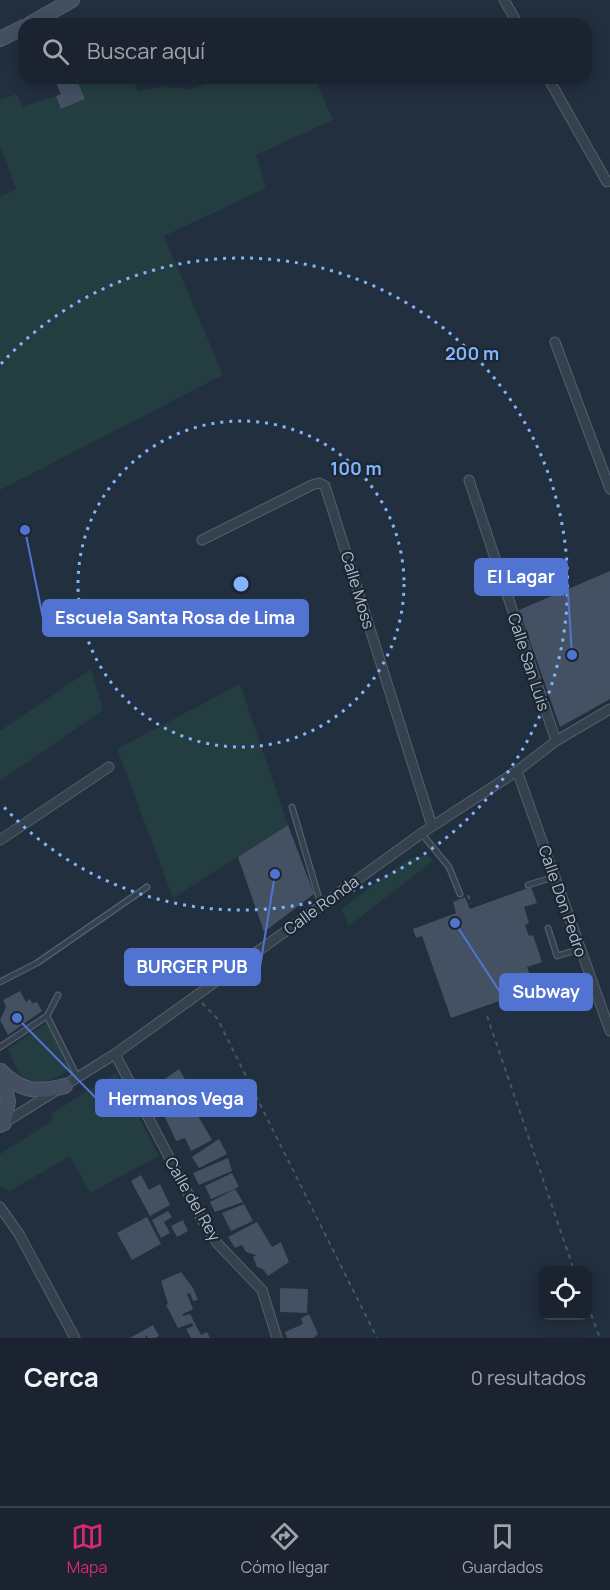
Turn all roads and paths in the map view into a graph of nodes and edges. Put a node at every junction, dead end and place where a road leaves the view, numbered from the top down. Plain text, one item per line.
1 (72, 0) edge
2 (504, 0) edge
3 (40, 18) edge
4 (514, 18) edge
5 (18, 30) edge
6 (0, 39) edge
7 (551, 84) edge
8 (607, 182) dead end
9 (555, 342) dead end
10 (607, 471) edge
11 (469, 480) dead end
12 (610, 489) edge
13 (202, 540) dead end
14 (610, 709) edge
15 (556, 741) junction
16 (109, 767) dead end
17 (516, 771) junction
18 (292, 807) dead end
19 (432, 826) junction
20 (422, 833) junction
21 (0, 840) edge
22 (554, 876) junction
23 (528, 885) dead end
24 (147, 888) dead end
25 (460, 894) dead end
26 (321, 905) junction
27 (548, 928) dead end
28 (580, 949) junction
29 (0, 982) edge
30 (58, 995) dead end
31 (196, 996) junction
32 (47, 1016) junction
33 (487, 1016) dead end
34 (610, 1031) edge
35 (0, 1047) edge
36 (115, 1054) junction
37 (0, 1070) edge
38 (78, 1079) junction
39 (65, 1086) junction
40 (2, 1124) edge
41 (0, 1207) edge
42 (573, 1266) edge
43 (592, 1317) edge
44 (75, 1338) edge
45 (277, 1338) edge
46 (378, 1338) edge
47 (600, 1338) edge

1 - 3 main road
2 - 4 street
5 - 6 main road
7 - 8 street
9 - 10 street
10 - 12 street
11 - 15 street, Calle San Luis
13 - 19 street, Calle Moss
14 - 15 street, Calle Ronda
15 - 17 street, Calle Ronda
16 - 21 street
17 - 19 street, Calle Ronda
17 - 22 street, Calle Don Pedro
18 - 26 lane
19 - 20 street, Calle Ronda
20 - 25 lane
20 - 26 street, Calle Ronda
22 - 23 lane
22 - 28 street, Calle Don Pedro
24 - 29 lane
26 - 31 street, Calle Ronda
27 - 28 lane
28 - 34 street, Calle Don Pedro
30 - 32 lane
31 - 36 street, Calle Ronda
31 - 46 path
32 - 35 lane
32 - 38 lane
33 - 42 path
36 - 38 street, Calle Ronda
36 - 45 street, Calle del Rey
37 - 39 main road
37 - 40 main road
38 - 39 street, Calle Ronda
39 - 40 street, Calle Ronda
41 - 44 street
43 - 47 path

